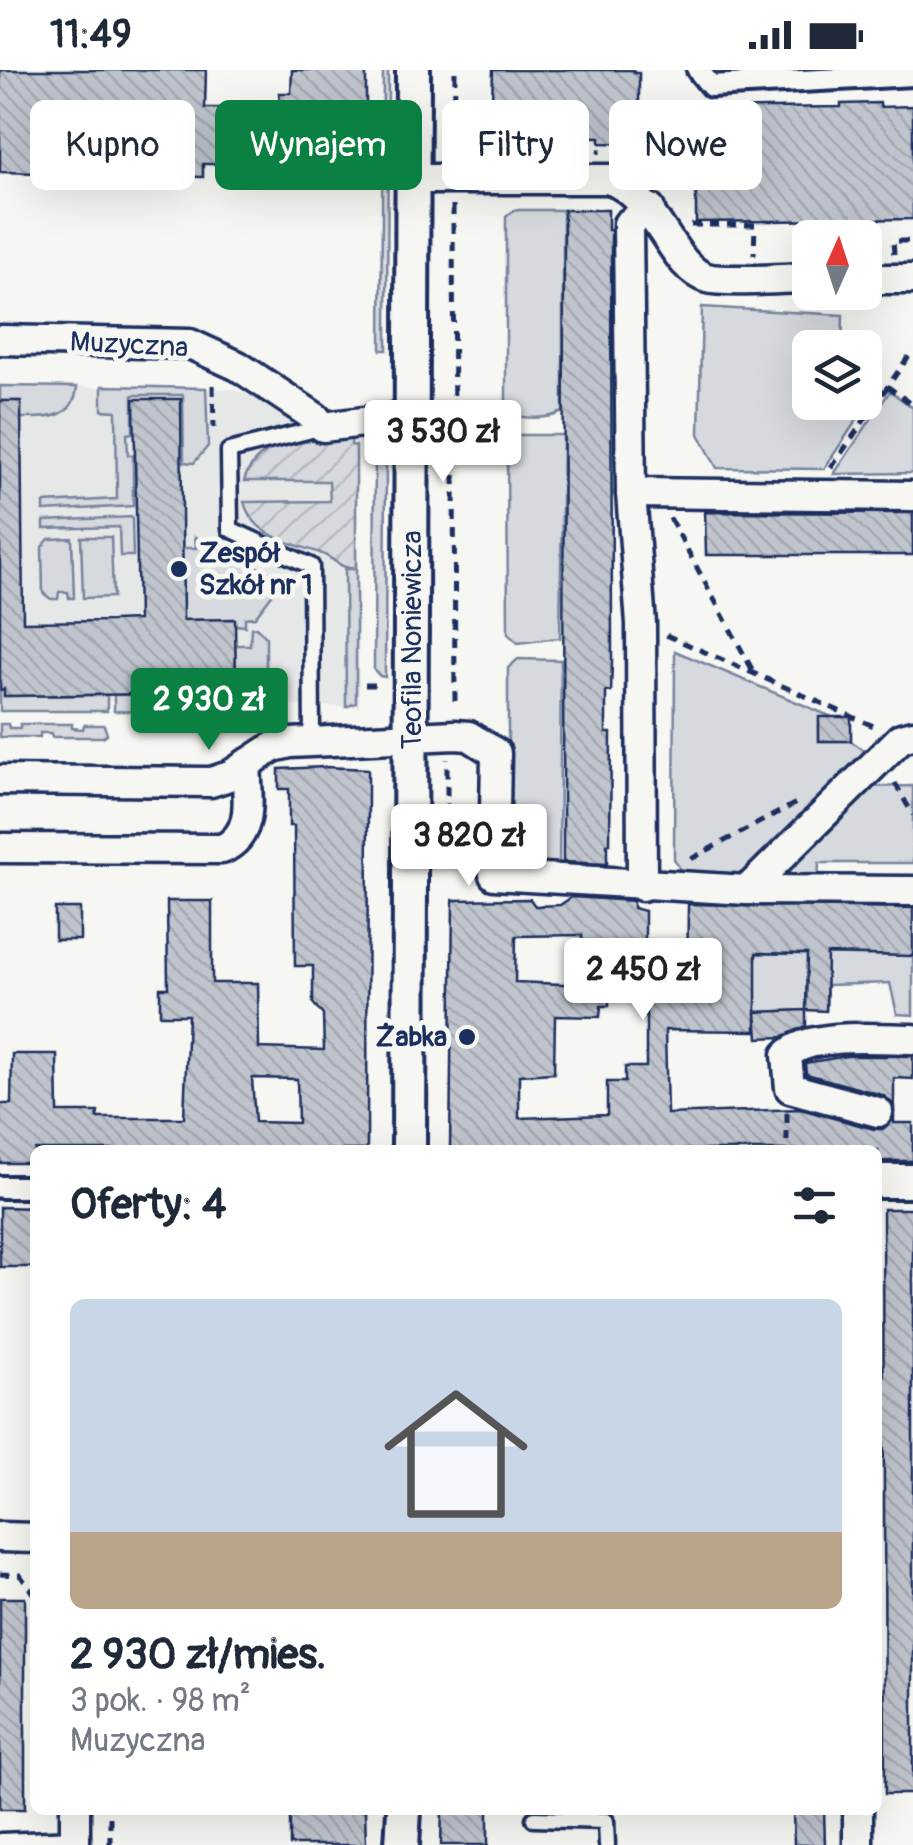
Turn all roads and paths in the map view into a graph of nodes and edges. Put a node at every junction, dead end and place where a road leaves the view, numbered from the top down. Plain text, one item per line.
1 (413, 70) edge
2 (455, 70) edge
3 (698, 70) edge
4 (913, 76) edge
5 (413, 100) edge
6 (454, 100) edge
7 (589, 179) edge
8 (414, 190) edge
9 (453, 190) edge
10 (650, 209) junction
11 (679, 222) dead end
12 (754, 261) dead end
13 (792, 278) edge
14 (882, 278) edge
15 (913, 278) edge
16 (0, 340) edge
17 (913, 350) edge
18 (213, 382) dead end
19 (887, 386) junction
20 (913, 404) edge
21 (412, 416) junction
22 (323, 427) junction
23 (214, 428) dead end
24 (644, 493) junction
25 (812, 495) junction
26 (913, 496) edge
27 (641, 624) junction
28 (754, 674) junction
29 (412, 735) junction
30 (455, 735) junction
31 (312, 743) junction
32 (899, 744) edge
33 (246, 764) junction
34 (0, 780) edge
35 (799, 801) dead end
36 (913, 815) edge
37 (0, 848) edge
38 (642, 886) junction
39 (746, 890) junction
40 (913, 891) edge
41 (913, 1039) edge
42 (790, 1088) junction
43 (878, 1112) dead end
44 (408, 1145) edge
45 (787, 1145) edge
46 (882, 1181) edge
47 (913, 1181) edge
48 (0, 1187) edge
49 (30, 1187) edge
50 (0, 1538) edge
51 (30, 1538) edge
52 (0, 1574) edge
53 (30, 1589) edge
54 (110, 1815) edge
55 (404, 1815) edge
56 (858, 1815) edge
57 (534, 1820) dead end
58 (75, 1831) edge
59 (0, 1841) edge
60 (110, 1845) edge
61 (402, 1845) edge
62 (607, 1845) edge
63 (858, 1845) edge

1 - 5 street, Teofila Noniewicza
2 - 6 path
3 - 4 street
7 - 10 street
8 - 21 street, Teofila Noniewicza
9 - 30 path
10 - 13 street
10 - 24 street
11 - 12 path
14 - 15 street
16 - 22 street, Muzyczna
17 - 19 path
18 - 23 path
19 - 20 path
19 - 25 path
21 - 22 street
21 - 29 street, Teofila Noniewicza
22 - 31 lane
24 - 25 street
24 - 27 street
24 - 28 path
25 - 26 street
27 - 28 path
27 - 38 street
28 - 32 path
29 - 30 street
29 - 31 street
29 - 44 street, Teofila Noniewicza
30 - 38 street
31 - 33 street
32 - 36 path
32 - 39 street
33 - 34 street
33 - 37 street
35 - 38 path
38 - 39 street
39 - 40 street
41 - 42 street
42 - 43 street
42 - 45 path
46 - 47 street
48 - 49 street
50 - 51 street
52 - 53 path
54 - 60 path
55 - 61 street
56 - 63 street
57 - 62 lane
58 - 59 lane

